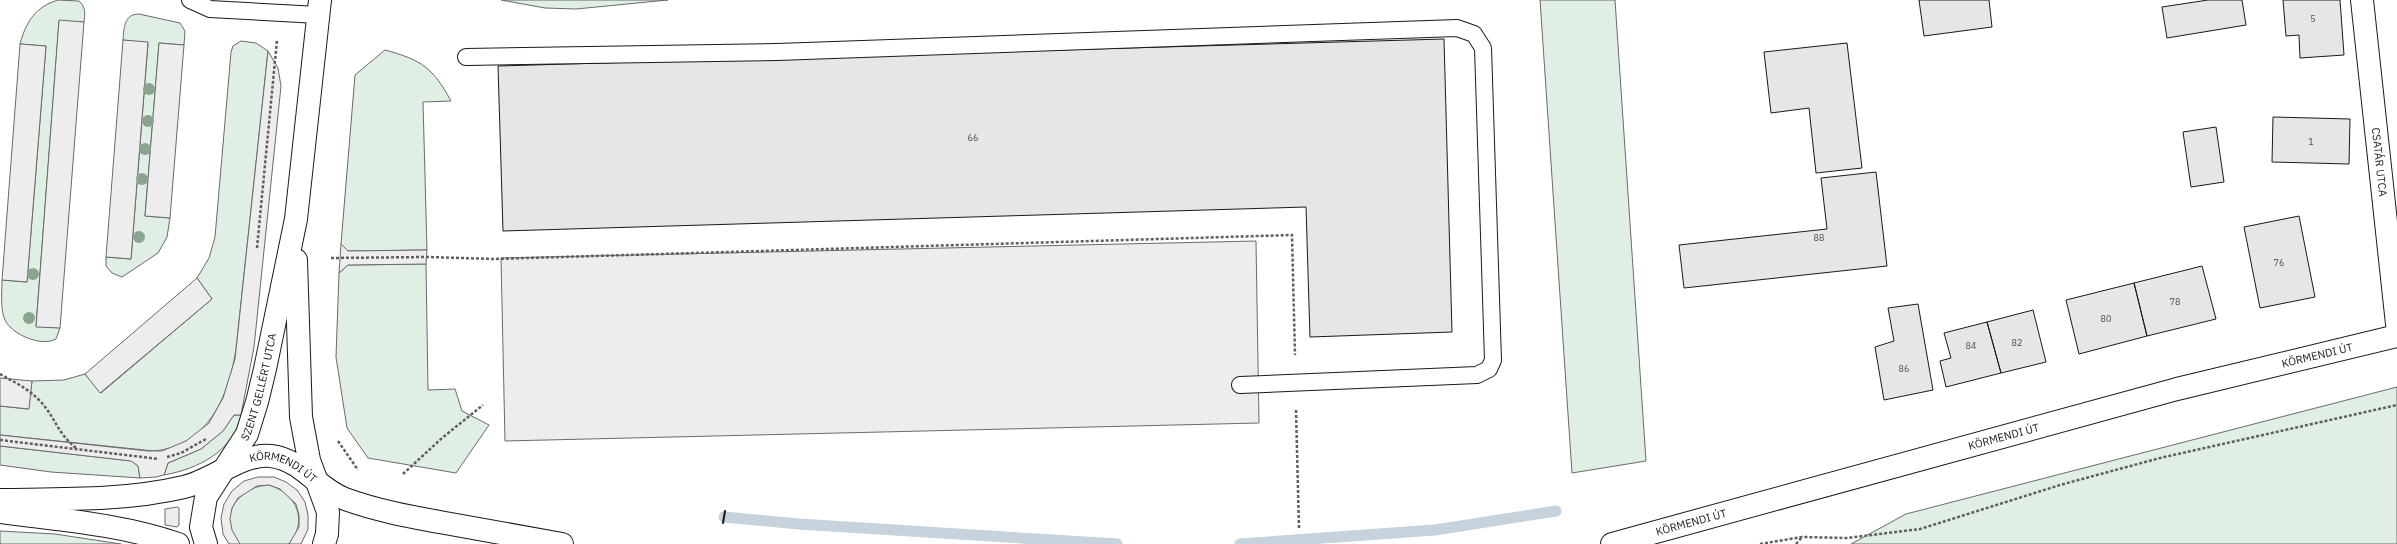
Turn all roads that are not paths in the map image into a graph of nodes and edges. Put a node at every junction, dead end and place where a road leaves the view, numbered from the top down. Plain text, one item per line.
1 (190, 0) edge
2 (2362, 0) edge
3 (319, 7) edge
4 (466, 57) dead end
5 (296, 219) junction
6 (2397, 324) edge
7 (2397, 336) edge
8 (1240, 385) dead end
9 (223, 472) junction
10 (316, 482) junction
11 (0, 500) edge
12 (0, 512) edge
13 (178, 544) edge
14 (206, 544) edge
15 (324, 544) edge
16 (562, 544) edge
17 (1612, 544) edge

1 - 3 lane
2 - 6 street, CSATÁR UTCA
3 - 5 street, SZENT GELLÉRT UTCA
4 - 8 lane
5 - 9 street, SZENT GELLÉRT UTCA
5 - 10 street, SZENT GELLÉRT UTCA
7 - 17 street, KÖRMENDI ÚT
9 - 10 street, KÖRMENDI ÚT
9 - 11 street, KÖRMENDI ÚT
9 - 14 street, SZENT GELLÉRT UTCA
10 - 15 street, SZENT GELLÉRT UTCA
10 - 16 street, KÖRMENDI ÚT
12 - 13 street

